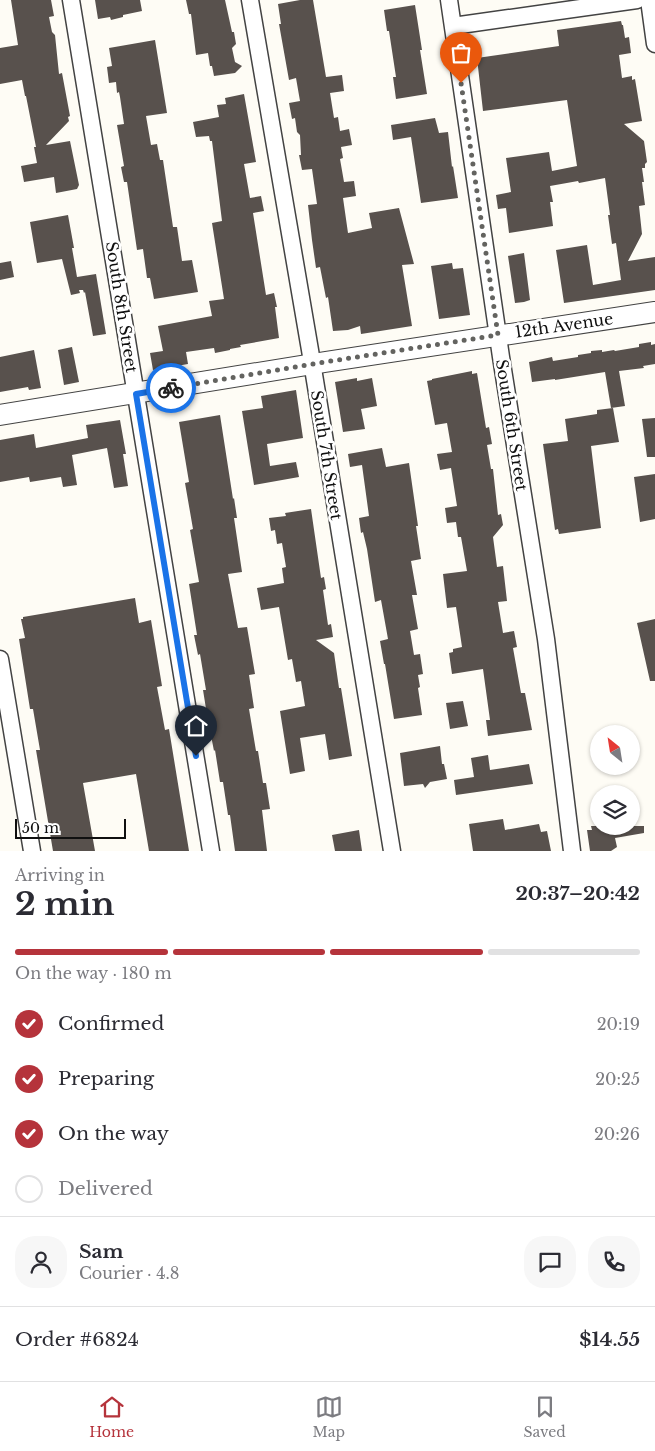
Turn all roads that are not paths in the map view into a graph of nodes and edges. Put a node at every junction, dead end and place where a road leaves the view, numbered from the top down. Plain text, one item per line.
1 (71, 0) edge
2 (250, 0) edge
3 (450, 0) edge
4 (637, 0) edge
5 (648, 0) edge
6 (453, 26) junction
7 (655, 44) edge
8 (655, 312) edge
9 (498, 335) junction
10 (312, 364) junction
11 (136, 394) junction
12 (0, 415) edge
13 (0, 659) edge
14 (32, 851) edge
15 (212, 851) edge
16 (392, 851) edge
17 (572, 851) edge

1 - 11 street, South 8th Street
2 - 10 street, South 7th Street
3 - 6 street, South 6th Street
4 - 6 street
5 - 7 street
6 - 9 street, South 6th Street
8 - 9 street, 12th Avenue
9 - 10 street, 12th Avenue
9 - 17 street, South 6th Street
10 - 11 street, 12th Avenue
10 - 16 street, South 7th Street
11 - 12 street, 12th Avenue
11 - 15 street, South 8th Street
13 - 14 street

